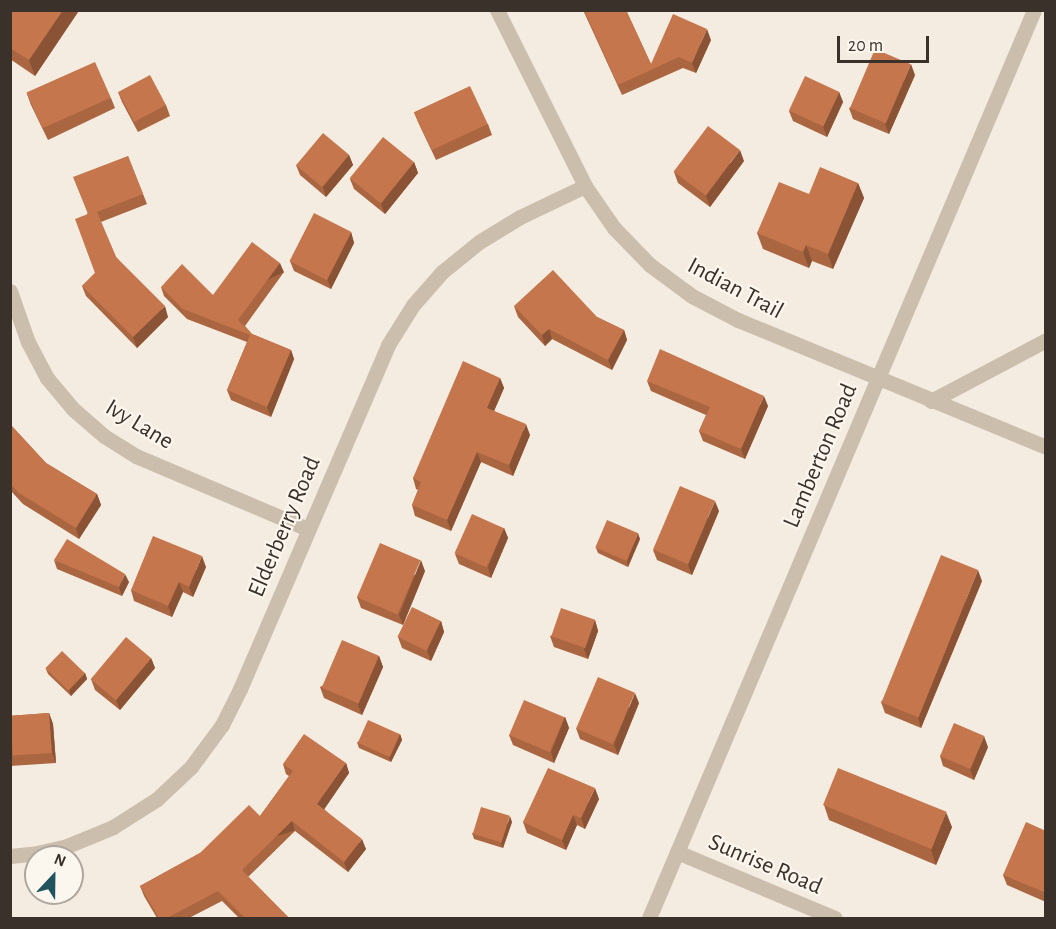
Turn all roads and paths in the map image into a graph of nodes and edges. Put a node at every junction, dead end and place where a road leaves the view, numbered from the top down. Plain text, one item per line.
1 (497, 10) edge
2 (1034, 10) edge
3 (585, 186) junction
4 (10, 291) edge
5 (1046, 340) edge
6 (878, 379) junction
7 (931, 401) junction
8 (1046, 447) edge
9 (308, 529) junction
10 (677, 852) junction
11 (10, 856) edge
12 (649, 918) edge
13 (836, 918) edge

1 - 3 street, Indian Trail
2 - 6 street, Lamberton Road
3 - 6 street, Indian Trail
3 - 9 street, Elderberry Road
4 - 9 street, Ivy Lane
5 - 7 street
6 - 7 street, Indian Trail
6 - 10 street, Lamberton Road
7 - 8 street, Indian Trail
9 - 11 street, Elderberry Road
10 - 12 street, Lamberton Road
10 - 13 street, Sunrise Road

